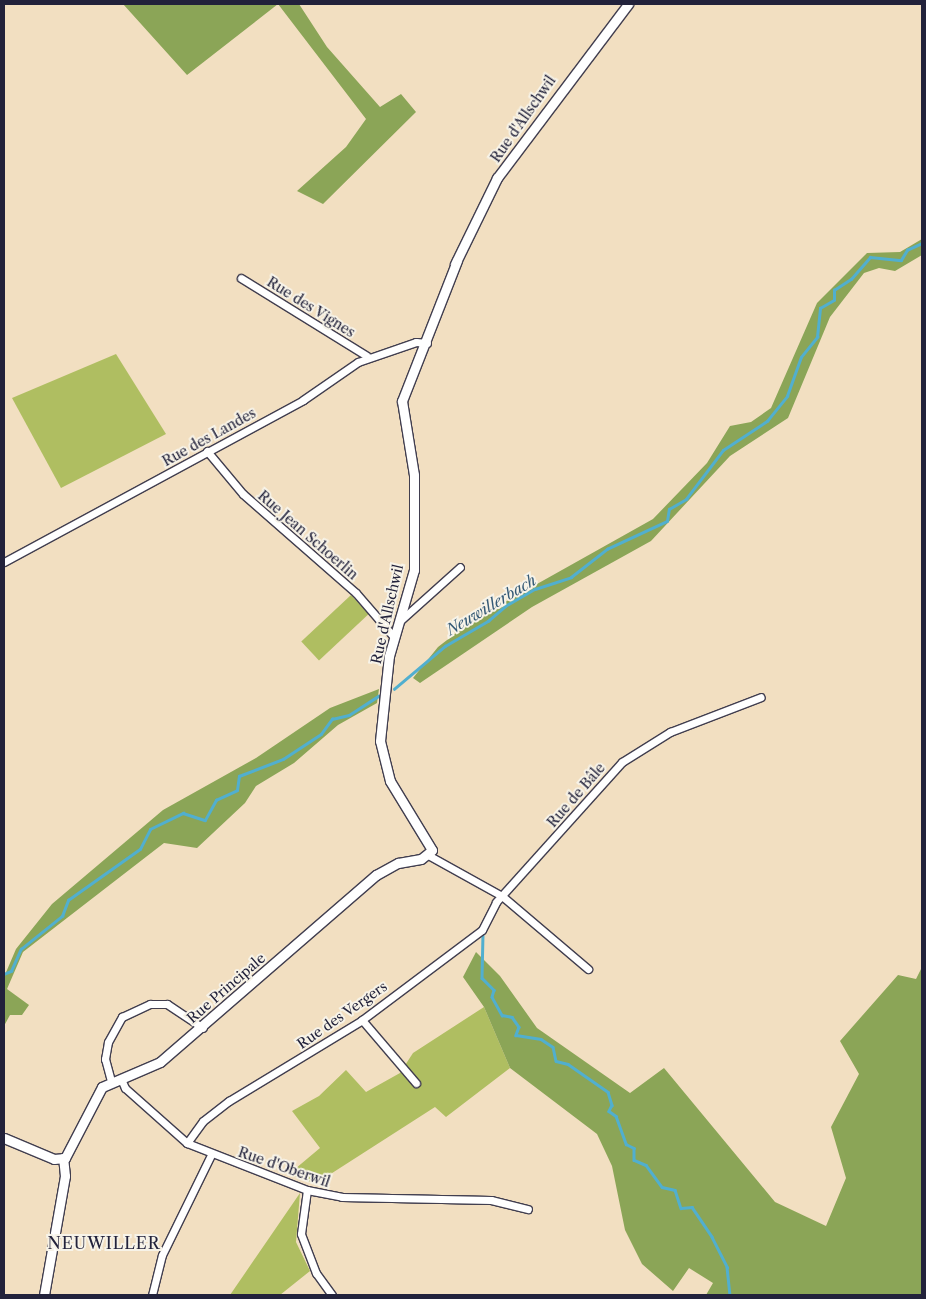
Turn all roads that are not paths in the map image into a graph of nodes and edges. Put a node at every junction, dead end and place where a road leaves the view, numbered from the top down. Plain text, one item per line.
1 (628, 4) edge
2 (241, 278) dead end
3 (427, 343) junction
4 (367, 356) junction
5 (207, 450) junction
6 (4, 562) edge
7 (460, 567) dead end
8 (400, 620) junction
9 (394, 637) junction
10 (761, 698) dead end
11 (428, 855) junction
12 (502, 896) junction
13 (588, 969) dead end
14 (362, 1020) junction
15 (202, 1028) junction
16 (121, 1079) junction
17 (111, 1081) junction
18 (416, 1083) dead end
19 (4, 1138) edge
20 (187, 1143) junction
21 (211, 1155) junction
22 (64, 1158) junction
23 (307, 1190) junction
24 (528, 1209) dead end
25 (44, 1295) edge
26 (152, 1295) edge
27 (332, 1295) edge

1 - 3 street, Rue d'Allschwil
2 - 4 street, Rue des Vignes
3 - 4 street, Rue des Landes
3 - 8 street, Rue d'Allschwil
4 - 5 street, Rue des Landes
5 - 6 street, Rue des Landes
5 - 9 street, Rue Jean Schoerlin
7 - 8 street
8 - 9 street, Rue d'Allschwil
9 - 11 street, Rue d'Allschwil
10 - 12 street, Rue de Bâle
11 - 12 street
11 - 15 street, Rue Principale
12 - 13 street
12 - 14 street, Rue des Vergers
14 - 18 street
14 - 20 street, Rue des Vergers
15 - 16 street, Rue Principale
15 - 17 street
16 - 17 street, Rue Principale
16 - 20 street, Rue d'Oberwil
17 - 22 street
19 - 22 street
20 - 21 street, Rue d'Oberwil
21 - 23 street, Rue d'Oberwil
21 - 26 street
22 - 25 street
23 - 24 street, Rue d'Oberwil
23 - 27 street

